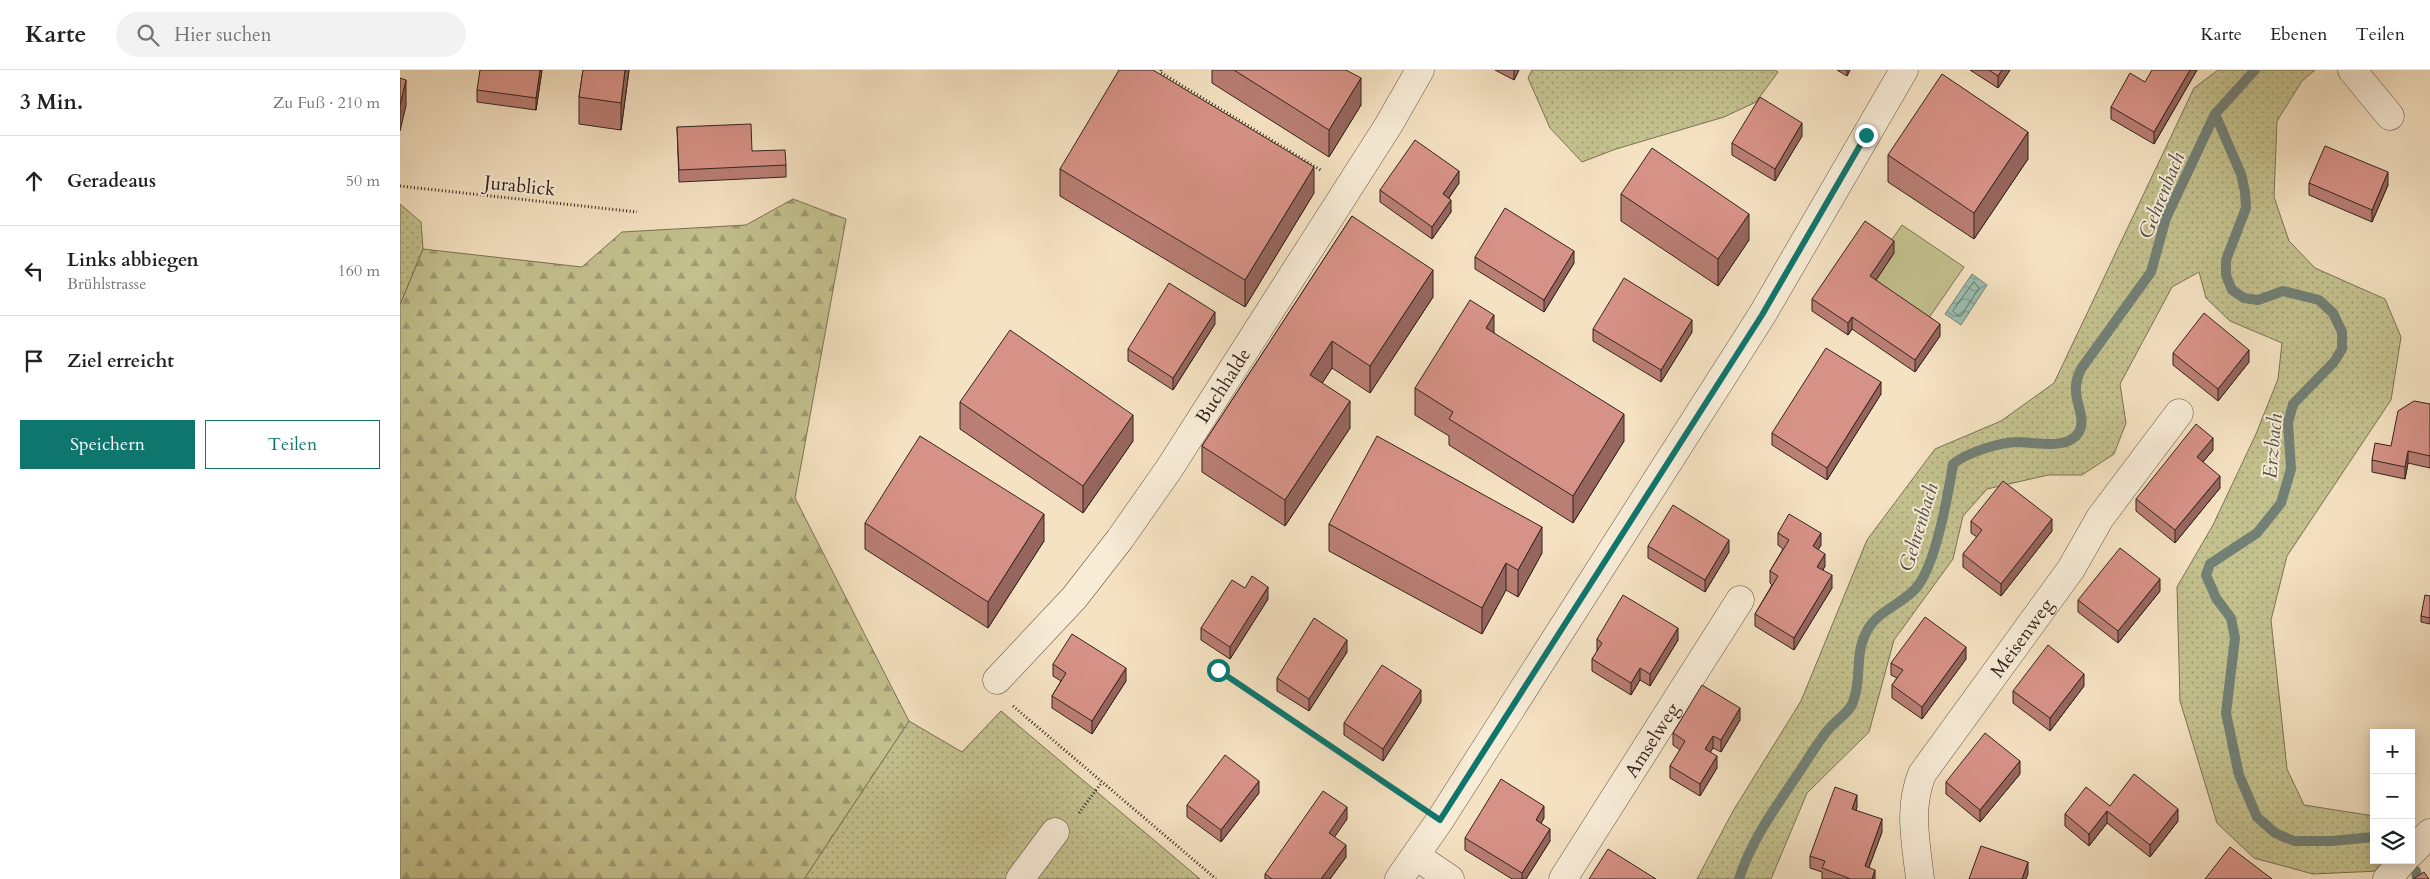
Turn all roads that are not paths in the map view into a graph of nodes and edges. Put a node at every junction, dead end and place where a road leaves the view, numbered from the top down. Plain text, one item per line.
1 (1420, 70) edge
2 (1904, 70) edge
3 (2352, 70) edge
4 (2390, 116) dead end
5 (2180, 413) dead end
6 (1740, 600) dead end
7 (998, 680) dead end
8 (1065, 825) road end
9 (2430, 833) edge
10 (2415, 849) edge
11 (1416, 856) junction
12 (2400, 864) edge
13 (1020, 879) edge
14 (1399, 879) edge
15 (1450, 879) edge
16 (1563, 879) edge
17 (1920, 879) edge
18 (2387, 879) edge

1 - 7 street, Buchhalde
2 - 11 street
3 - 4 street
5 - 17 street, Meisenweg
6 - 16 street, Amselweg
8 - 13 street
9 - 10 street
11 - 14 street
11 - 15 street
12 - 18 street

